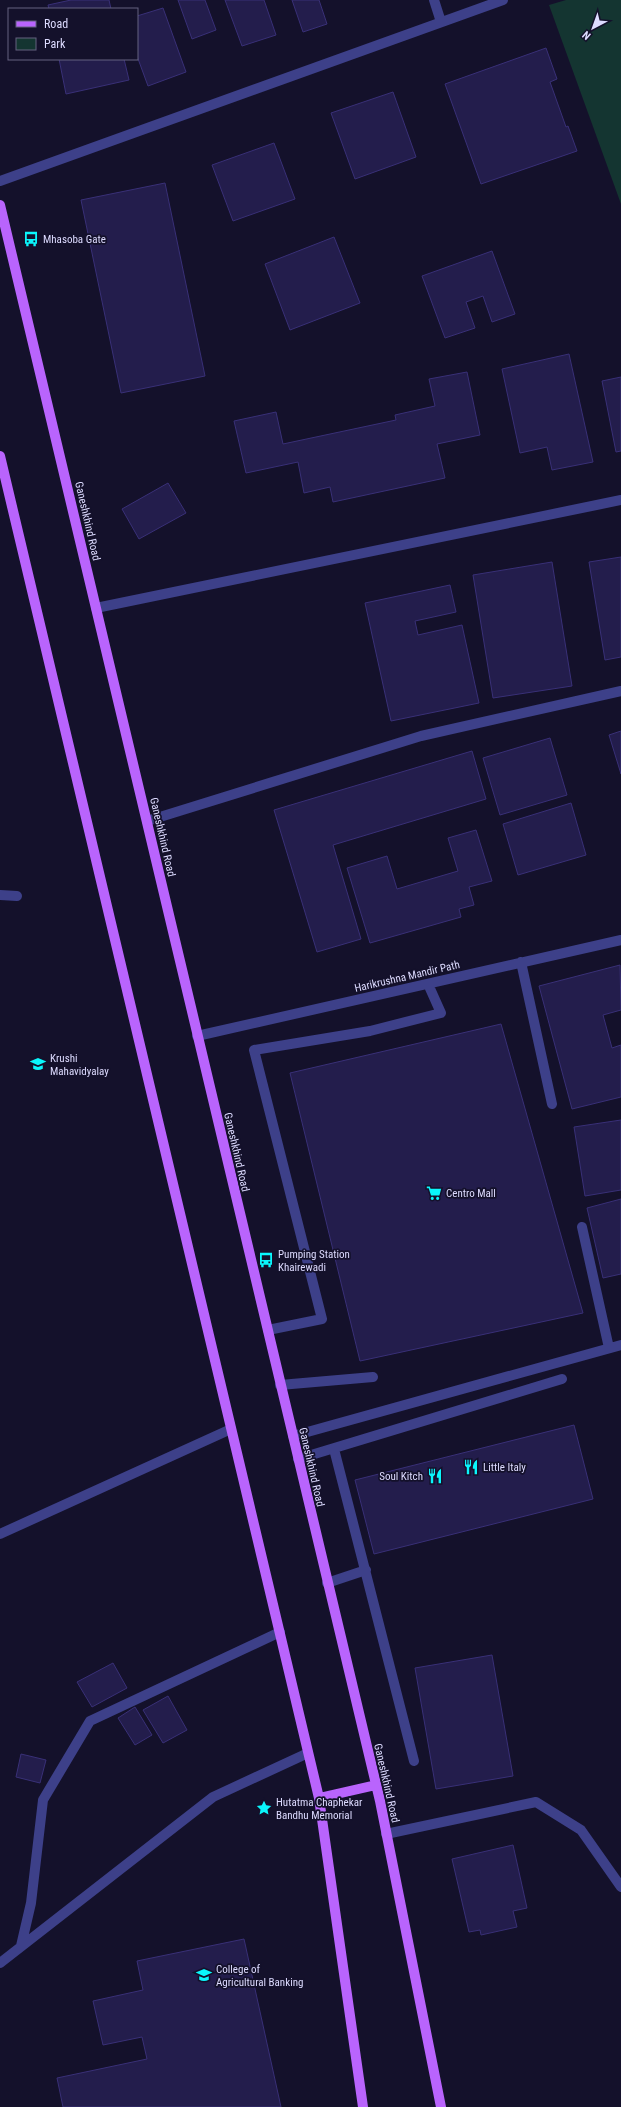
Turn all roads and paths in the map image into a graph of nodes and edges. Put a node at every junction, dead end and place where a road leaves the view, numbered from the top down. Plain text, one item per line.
1 (434, 0) edge
2 (503, 0) edge
3 (441, 22) junction
4 (0, 181) edge
5 (0, 205) edge
6 (0, 456) edge
7 (621, 500) edge
8 (96, 608) junction
9 (621, 691) edge
10 (147, 821) junction
11 (0, 895) edge
12 (17, 896) dead end
13 (621, 940) edge
14 (521, 962) junction
15 (428, 984) junction
16 (197, 1036) junction
17 (552, 1104) dead end
18 (582, 1227) dead end
19 (268, 1330) junction
20 (621, 1345) edge
21 (609, 1348) junction
22 (373, 1377) dead end
23 (562, 1379) dead end
24 (280, 1386) junction
25 (231, 1429) junction
26 (293, 1436) junction
27 (334, 1448) junction
28 (298, 1460) junction
29 (0, 1534) edge
30 (366, 1570) junction
31 (327, 1583) junction
32 (280, 1632) junction
33 (308, 1753) junction
34 (414, 1761) dead end
35 (376, 1784) junction
36 (319, 1798) junction
37 (386, 1834) junction
38 (621, 1888) edge
39 (21, 1946) junction
40 (0, 1963) edge
41 (364, 2107) edge
42 (441, 2107) edge

1 - 3 street
2 - 3 street
3 - 4 street
5 - 8 main road, Ganeshkhind Road
6 - 25 main road
7 - 8 street
8 - 10 main road, Ganeshkhind Road
9 - 10 street
10 - 16 main road, Ganeshkhind Road
11 - 12 street
13 - 14 street, Harikrushna Mandir Path
14 - 15 street, Harikrushna Mandir Path
14 - 17 street
15 - 16 street, Harikrushna Mandir Path
15 - 19 street
16 - 19 main road, Ganeshkhind Road
18 - 21 street
19 - 24 main road, Ganeshkhind Road
20 - 21 street
21 - 26 street
22 - 24 street
23 - 27 street
24 - 26 main road, Ganeshkhind Road
25 - 29 street
25 - 32 main road
26 - 28 main road, Ganeshkhind Road
27 - 28 street
27 - 30 street
28 - 31 main road, Ganeshkhind Road
30 - 31 street
30 - 34 street
31 - 35 main road, Ganeshkhind Road
32 - 33 main road
32 - 39 street
33 - 36 main road
33 - 39 street
35 - 36 main road
35 - 37 main road, Ganeshkhind Road
36 - 41 main road
37 - 38 street
37 - 42 main road, Ganeshkhind Road
39 - 40 street

